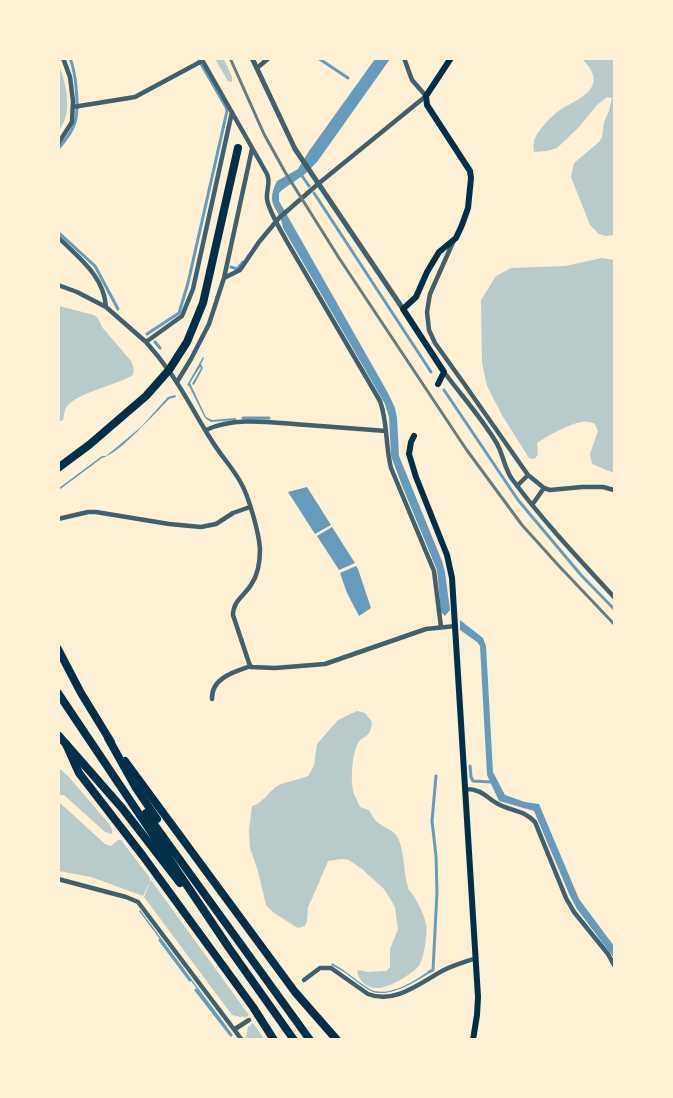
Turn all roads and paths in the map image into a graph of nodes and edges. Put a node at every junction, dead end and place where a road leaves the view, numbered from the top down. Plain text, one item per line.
1 (63, 58) edge
2 (252, 58) edge
3 (269, 58) edge
4 (404, 58) edge
5 (451, 58) edge
6 (202, 60) edge
7 (257, 68) junction
8 (426, 96) junction
9 (73, 107) junction
10 (232, 112) junction
11 (58, 144) edge
12 (238, 148) dead end
13 (252, 148) junction
14 (318, 184) junction
15 (277, 220) junction
16 (58, 237) edge
17 (456, 238) junction
18 (224, 278) junction
19 (58, 285) edge
20 (106, 307) junction
21 (404, 309) junction
22 (146, 342) junction
23 (169, 370) junction
24 (444, 372) junction
25 (177, 382) junction
26 (438, 384) dead end
27 (206, 430) junction
28 (386, 431) junction
29 (414, 436) dead end
30 (58, 468) edge
31 (528, 475) junction
32 (517, 486) junction
33 (544, 488) junction
34 (615, 490) edge
35 (532, 505) junction
36 (250, 507) junction
37 (58, 519) edge
38 (615, 597) edge
39 (456, 626) junction
40 (441, 627) junction
41 (58, 649) edge
42 (250, 666) junction
43 (58, 693) edge
44 (212, 699) dead end
45 (76, 718) junction
46 (58, 735) edge
47 (108, 738) junction
48 (66, 744) junction
49 (466, 789) junction
50 (58, 879) edge
51 (237, 939) junction
52 (229, 948) junction
53 (476, 958) junction
54 (615, 965) edge
55 (304, 980) dead end
56 (249, 1020) dead end
57 (235, 1029) junction
58 (242, 1040) edge
59 (274, 1040) edge
60 (294, 1040) edge
61 (310, 1040) edge
62 (337, 1040) edge
63 (473, 1040) edge

1 - 9 street
2 - 7 street
3 - 7 street
4 - 8 street
5 - 8 main road
6 - 9 street
6 - 10 street
7 - 14 street
8 - 14 street
8 - 17 main road
9 - 11 street
10 - 13 street
10 - 22 street
12 - 23 highway
13 - 15 street
13 - 18 street
14 - 15 street
14 - 21 street
15 - 18 street
15 - 28 street
16 - 20 street
17 - 21 main road
17 - 31 street
18 - 25 street
19 - 20 street
20 - 22 street
21 - 24 main road
22 - 23 street
23 - 25 street
23 - 30 highway
24 - 26 main road
24 - 32 street
25 - 27 street
27 - 28 street
27 - 36 street
28 - 40 street
29 - 39 main road
31 - 32 street
31 - 33 street
32 - 35 street
33 - 34 street
33 - 35 street
35 - 38 street
36 - 37 street
36 - 42 street
39 - 40 street
39 - 49 main road
40 - 42 street
41 - 47 highway
42 - 44 street
43 - 45 highway
45 - 51 highway
45 - 52 highway
46 - 48 highway
47 - 51 highway
47 - 62 highway
48 - 52 highway
48 - 59 highway
49 - 53 main road
49 - 54 street
50 - 57 street
51 - 61 highway
52 - 60 highway
53 - 55 street
53 - 63 main road
56 - 57 street
57 - 58 street

